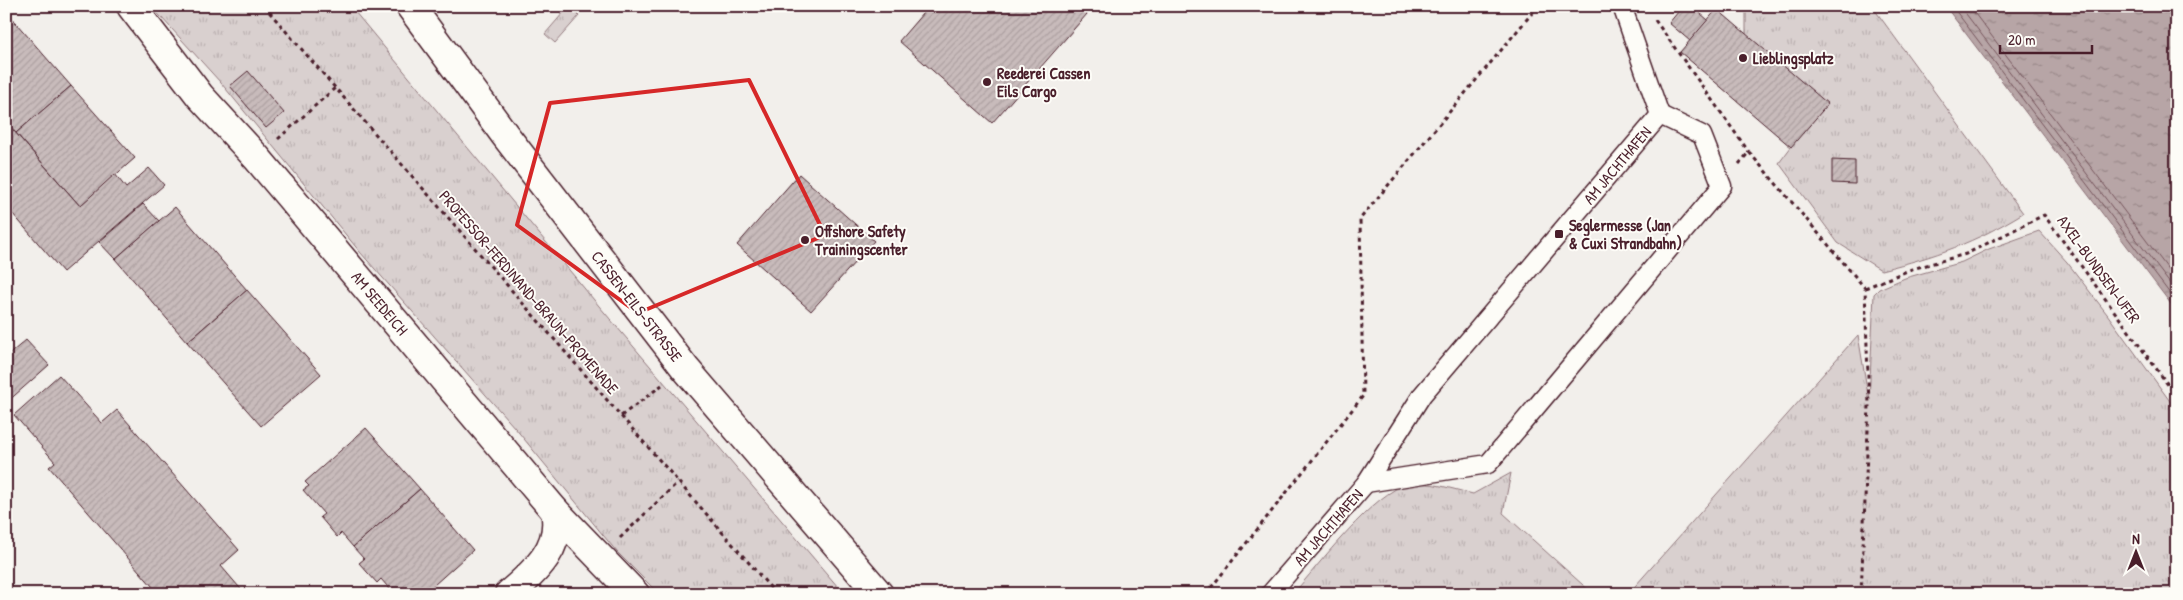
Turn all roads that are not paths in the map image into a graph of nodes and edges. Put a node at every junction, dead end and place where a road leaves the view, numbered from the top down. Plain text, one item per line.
1 (131, 6) edge
2 (1622, 6) edge
3 (411, 7) edge
4 (1660, 115) junction
5 (1366, 483) junction
6 (555, 511) junction
7 (509, 594) edge
8 (635, 594) edge
9 (879, 594) edge
10 (1270, 594) edge

1 - 6 street, AM SEEDEICH
2 - 4 lane
3 - 9 street, CASSEN-EILS-STRASSE
4 - 5 lane, AM JACHTHAFEN
4 - 5 lane, AM JACHTHAFEN
5 - 10 lane, AM JACHTHAFEN
6 - 7 street
6 - 8 street, AM SEEDEICH

